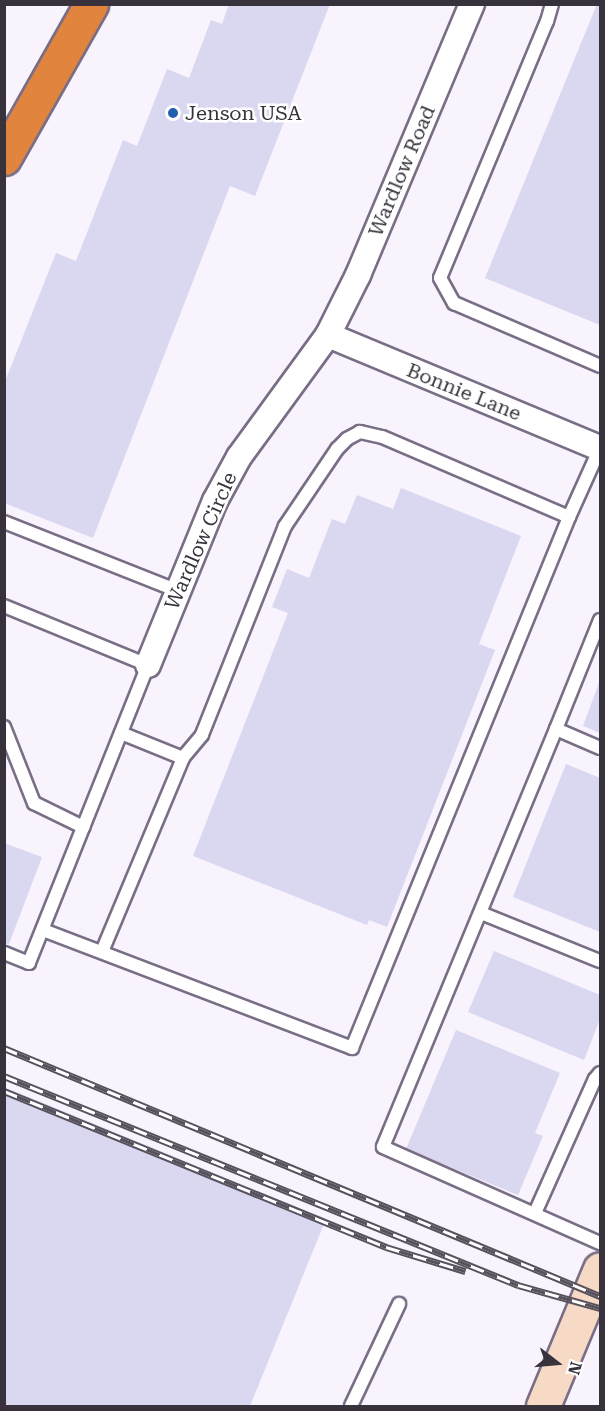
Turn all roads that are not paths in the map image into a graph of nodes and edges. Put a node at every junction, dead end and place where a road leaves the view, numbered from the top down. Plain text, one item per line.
1 (91, 4) edge
2 (552, 4) edge
3 (469, 6) edge
4 (4, 158) edge
5 (328, 335) junction
6 (600, 366) edge
7 (600, 448) edge
8 (570, 517) junction
9 (4, 522) edge
10 (178, 591) junction
11 (4, 606) edge
12 (600, 620) edge
13 (148, 665) junction
14 (4, 728) edge
15 (556, 729) junction
16 (121, 733) junction
17 (600, 748) edge
18 (183, 758) junction
19 (83, 827) junction
20 (481, 913) junction
21 (43, 930) junction
22 (102, 952) junction
23 (4, 953) edge
24 (600, 961) edge
25 (600, 1072) edge
26 (535, 1213) junction
27 (600, 1243) edge
28 (600, 1269) edge
29 (399, 1304) dead end
30 (351, 1407) edge
31 (543, 1407) edge

1 - 4 highway
2 - 6 lane
3 - 5 street, Wardlow Road
5 - 7 street, Bonnie Lane
5 - 10 street, Wardlow Circle
7 - 8 lane
8 - 18 lane
8 - 22 lane
9 - 10 lane
10 - 13 street, Wardlow Circle
11 - 13 lane
12 - 15 lane
13 - 16 lane
14 - 19 lane
15 - 17 lane
15 - 20 lane
16 - 18 lane
16 - 19 lane
18 - 22 lane
19 - 21 lane
20 - 24 lane
20 - 26 lane
21 - 22 lane
21 - 23 lane
25 - 26 lane
26 - 27 lane
28 - 31 main road
29 - 30 lane

